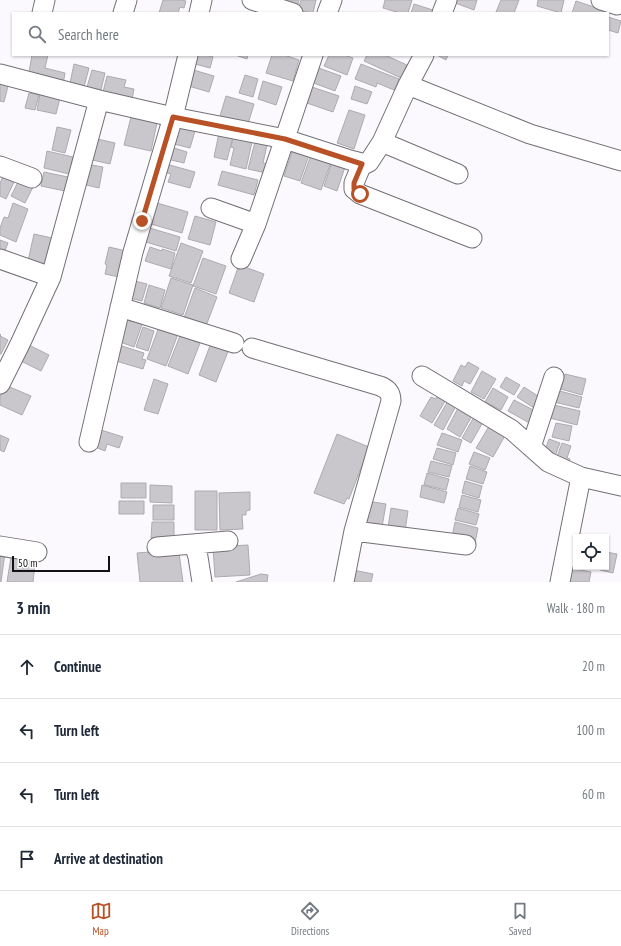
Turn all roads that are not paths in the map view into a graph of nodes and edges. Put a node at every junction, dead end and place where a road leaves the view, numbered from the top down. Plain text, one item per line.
1 (45, 0) edge
2 (127, 0) edge
3 (202, 0) edge
4 (252, 0) edge
5 (332, 0) edge
6 (42, 12) edge
7 (123, 12) edge
8 (199, 12) edge
9 (290, 12) edge
10 (327, 12) edge
11 (188, 56) edge
12 (312, 56) edge
13 (423, 56) edge
14 (0, 74) edge
15 (408, 85) junction
16 (100, 100) junction
17 (173, 117) junction
18 (285, 139) junction
19 (382, 142) junction
20 (621, 161) edge
21 (362, 164) junction
22 (0, 166) edge
23 (458, 174) dead end
24 (32, 178) dead end
25 (212, 208) dead end
26 (256, 224) junction
27 (472, 238) dead end
28 (0, 259) edge
29 (241, 259) dead end
30 (51, 277) junction
31 (120, 307) junction
32 (234, 343) dead end
33 (252, 348) dead end
34 (422, 376) dead end
35 (554, 377) dead end
36 (0, 384) edge
37 (90, 442) dead end
38 (531, 447) junction
39 (582, 477) junction
40 (621, 485) edge
41 (354, 531) junction
42 (228, 541) dead end
43 (194, 544) junction
44 (466, 545) dead end
45 (0, 546) edge
46 (157, 547) dead end
47 (37, 552) dead end
48 (202, 582) edge
49 (344, 582) edge
50 (560, 582) edge

1 - 6 street
2 - 7 street
3 - 8 street
4 - 9 street
5 - 10 street
11 - 17 street
12 - 18 street
13 - 15 street
14 - 16 street
15 - 19 street
15 - 20 street
16 - 17 street
16 - 30 street
17 - 18 street
17 - 31 street
18 - 21 street
18 - 26 street
19 - 21 street
19 - 23 street
21 - 27 street
22 - 24 street
25 - 26 street
26 - 29 street
28 - 30 street
30 - 36 street
31 - 32 street
31 - 37 street
33 - 41 street
34 - 38 street
35 - 38 street
38 - 39 street
39 - 40 street
39 - 50 street
41 - 44 street
41 - 49 street
42 - 43 street
43 - 46 street
43 - 48 street
45 - 47 street

